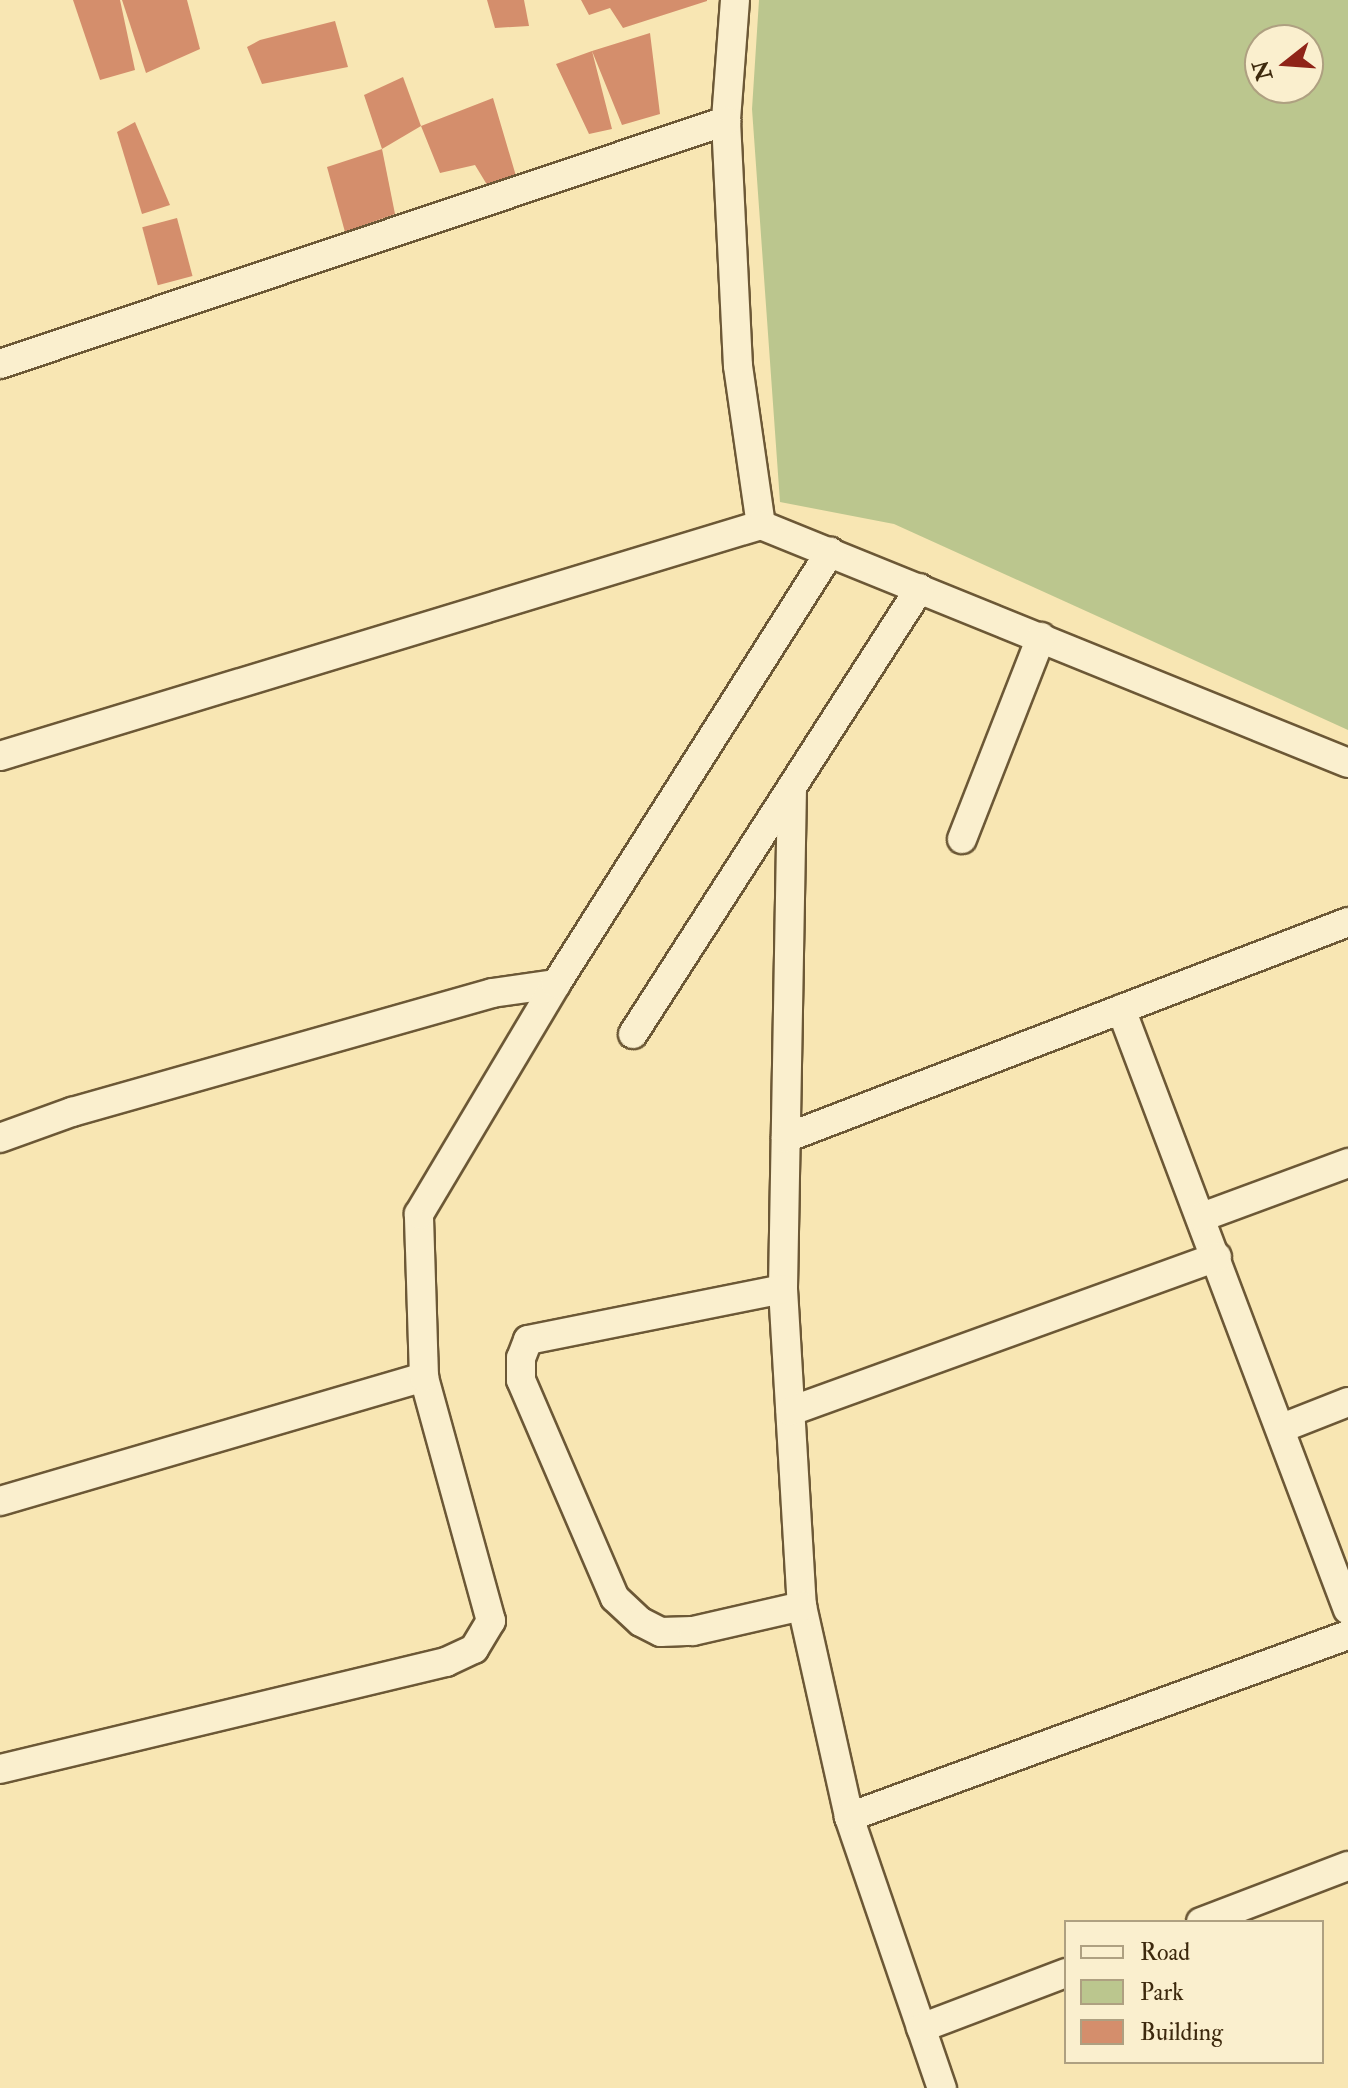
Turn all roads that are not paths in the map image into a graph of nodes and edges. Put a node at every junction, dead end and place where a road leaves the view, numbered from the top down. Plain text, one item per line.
1 (735, 0) edge
2 (726, 121) junction
3 (2, 358) edge
4 (761, 525) junction
5 (830, 552) junction
6 (920, 588) junction
7 (1041, 637) junction
8 (0, 756) edge
9 (1348, 763) edge
10 (792, 787) junction
11 (962, 839) dead end
12 (1348, 922) edge
13 (556, 984) junction
14 (1121, 1009) junction
15 (633, 1034) dead end
16 (0, 1138) edge
17 (786, 1138) junction
18 (1348, 1163) edge
19 (1202, 1217) junction
20 (1217, 1257) junction
21 (783, 1289) junction
22 (424, 1377) junction
23 (1348, 1402) edge
24 (791, 1411) junction
25 (1282, 1428) junction
26 (0, 1501) edge
27 (802, 1606) junction
28 (1348, 1610) edge
29 (1348, 1635) edge
30 (0, 1769) edge
31 (849, 1817) junction
32 (1348, 1866) edge
33 (1206, 1920) edge
34 (1064, 1974) edge
35 (921, 2028) junction
36 (942, 2088) edge

1 - 2 street
2 - 3 street
2 - 4 street
4 - 5 street
4 - 8 street
5 - 6 street
5 - 13 street
6 - 7 street
6 - 10 street
7 - 9 street
7 - 11 street
10 - 15 street
10 - 17 street
12 - 14 street
13 - 16 street
13 - 22 street
14 - 17 street
14 - 19 street
17 - 21 street
18 - 19 street
19 - 20 street
20 - 24 street
20 - 25 street
21 - 24 street
21 - 27 street
22 - 26 street
22 - 30 street
23 - 25 street
24 - 27 street
25 - 28 street
27 - 31 street
29 - 31 street
31 - 35 street
32 - 33 street
34 - 35 street
35 - 36 street

